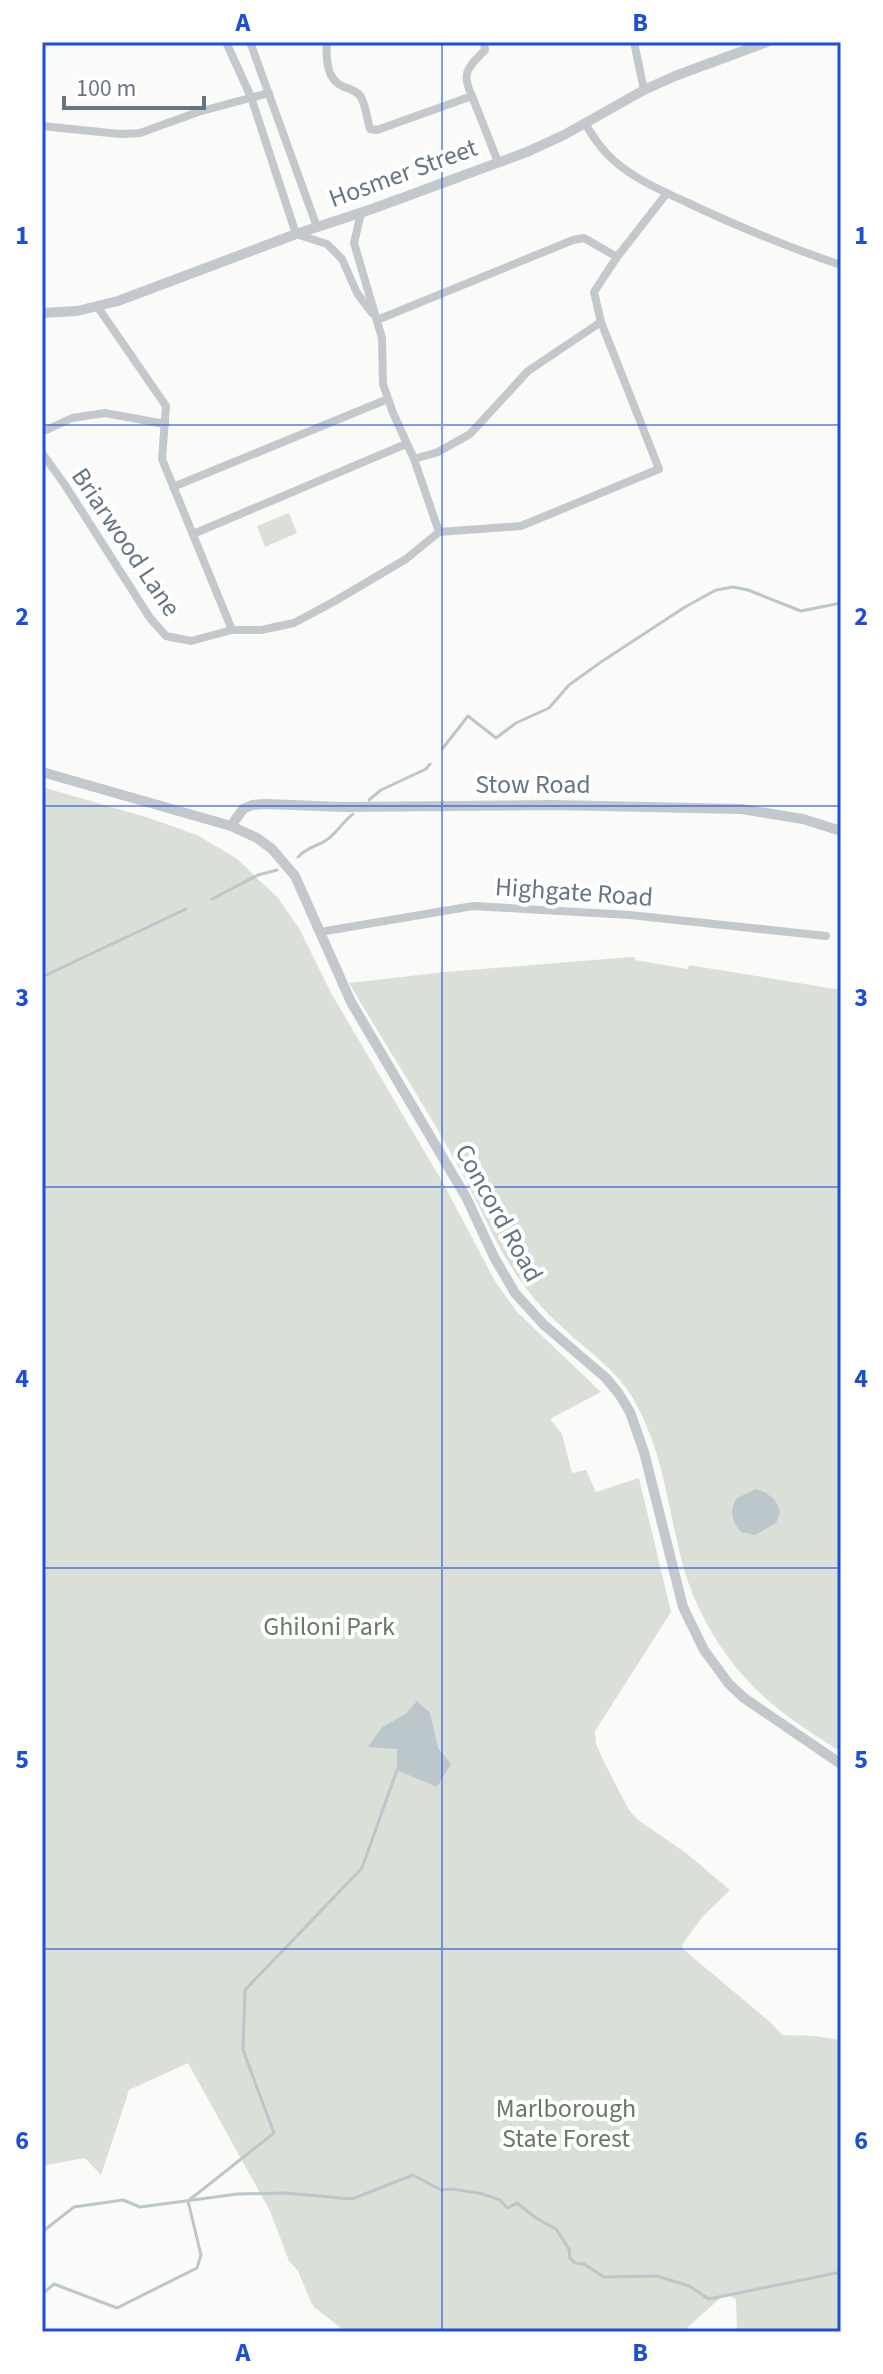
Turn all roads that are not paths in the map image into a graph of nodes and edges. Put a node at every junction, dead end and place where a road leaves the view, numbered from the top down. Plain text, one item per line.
1 (226, 42) edge
2 (250, 42) edge
3 (327, 42) edge
4 (484, 42) edge
5 (634, 42) edge
6 (767, 42) edge
7 (644, 90) junction
8 (269, 93) junction
9 (472, 96) junction
10 (251, 97) junction
11 (585, 123) junction
12 (42, 126) edge
13 (498, 162) junction
14 (667, 193) junction
15 (361, 213) junction
16 (317, 227) junction
17 (296, 234) junction
18 (617, 257) junction
19 (841, 265) edge
20 (97, 306) junction
21 (42, 313) edge
22 (377, 320) junction
23 (601, 322) junction
24 (388, 399) junction
25 (165, 424) junction
26 (42, 432) edge
27 (406, 444) junction
28 (42, 453) edge
29 (414, 459) junction
30 (173, 487) junction
31 (439, 532) junction
32 (193, 534) junction
33 (232, 630) junction
34 (42, 772) edge
35 (231, 826) junction
36 (841, 831) edge
37 (320, 932) junction
38 (826, 936) dead end
39 (841, 1764) edge

1 - 10 street
2 - 8 street
3 - 9 street
4 - 9 street
5 - 7 street
6 - 7 street, Hosmer Street
7 - 11 street, Hosmer Street
8 - 10 street
8 - 16 street
9 - 13 street
10 - 12 street
10 - 17 street
11 - 13 street, Hosmer Street
11 - 14 street
13 - 15 street, Hosmer Street
14 - 18 street
14 - 19 street
15 - 16 street, Hosmer Street
15 - 22 street
16 - 17 street, Hosmer Street
17 - 20 street, Hosmer Street
17 - 22 street
18 - 22 street
18 - 23 street
20 - 21 street, Hosmer Street
20 - 25 street, Briarwood Lane
22 - 24 street
23 - 29 street
23 - 31 street
24 - 27 street
24 - 30 street
25 - 26 street
25 - 30 street, Briarwood Lane
27 - 29 street
27 - 32 street
28 - 33 street, Briarwood Lane
29 - 31 street
30 - 32 street, Briarwood Lane
31 - 33 street, Briarwood Lane
32 - 33 street, Briarwood Lane
34 - 35 street, Concord Road
35 - 36 street, Stow Road
35 - 37 street, Concord Road
37 - 38 street, Highgate Road
37 - 39 street, Concord Road

